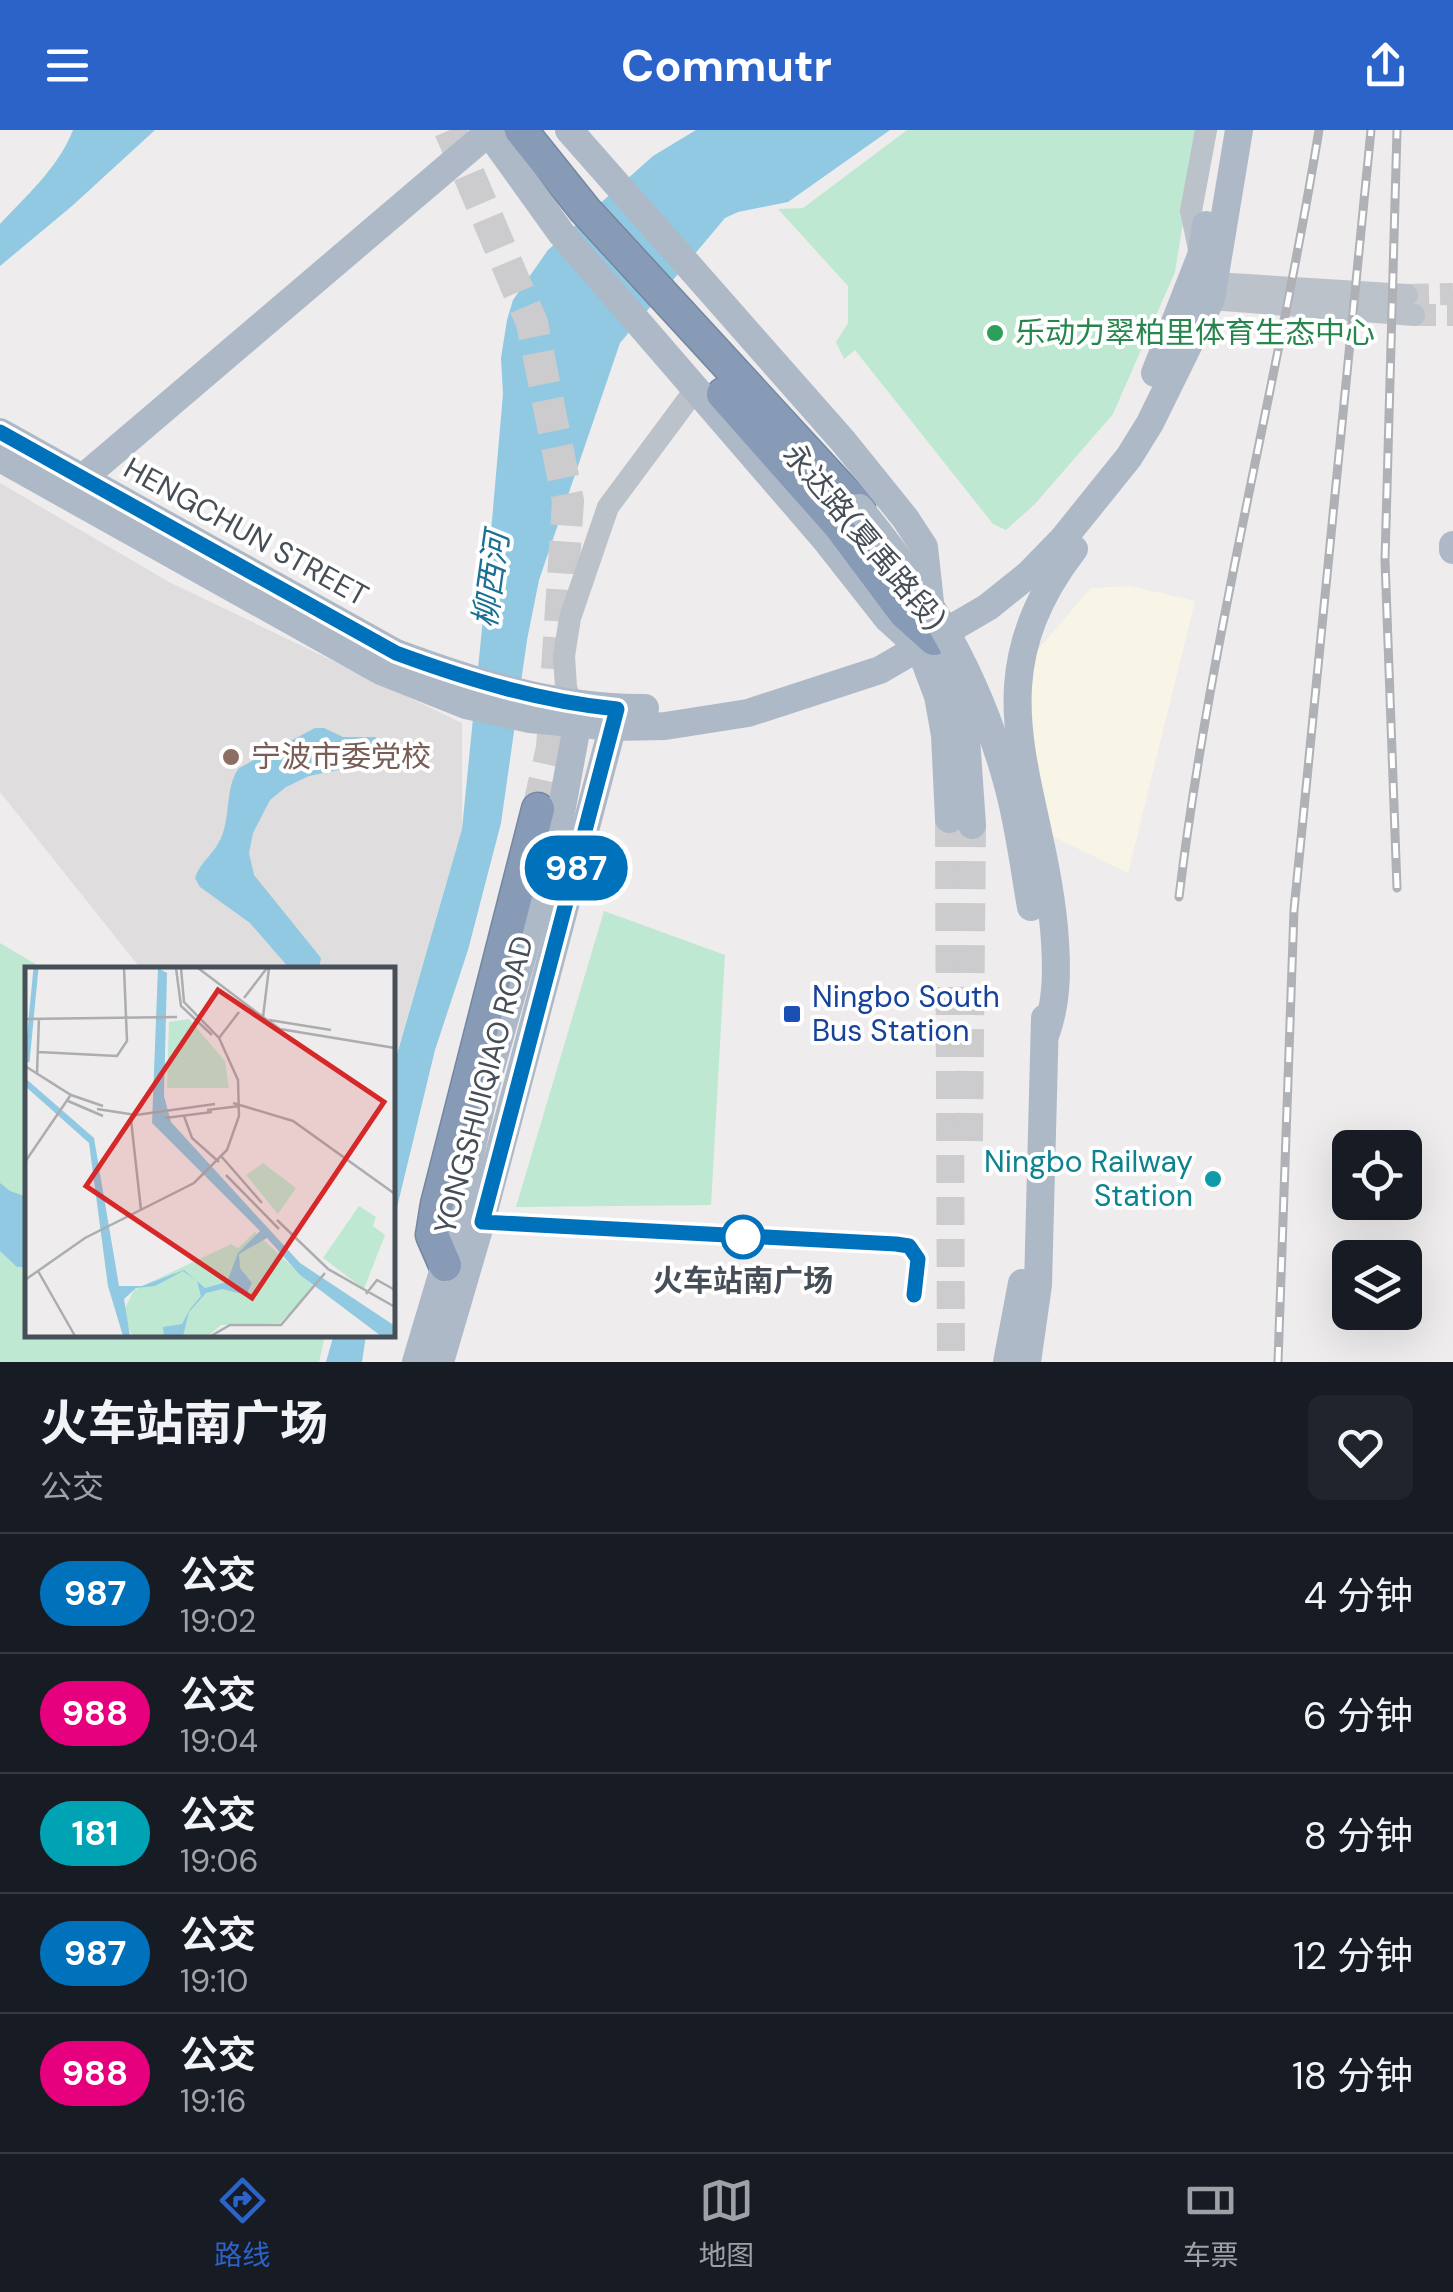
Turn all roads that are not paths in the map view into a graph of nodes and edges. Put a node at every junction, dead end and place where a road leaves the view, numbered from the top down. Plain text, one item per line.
1 (554, 130) edge
2 (569, 130) edge
3 (1206, 130) edge
4 (1223, 130) edge
5 (1239, 130) edge
6 (499, 131) edge
7 (596, 190) junction
8 (1201, 256) junction
9 (689, 295) junction
10 (1210, 298) junction
11 (1410, 305) tunnel mouth
12 (695, 390) junction
13 (0, 432) edge
14 (0, 458) edge
15 (73, 485) junction
16 (859, 508) joint
17 (921, 638) junction
18 (574, 715) junction
19 (615, 718) junction
20 (538, 809) tunnel mouth
21 (960, 822) tunnel mouth
22 (1046, 1033) junction
23 (1038, 1240) junction
24 (445, 1265) junction
25 (416, 1362) edge
26 (440, 1362) edge
27 (1007, 1362) edge
28 (1027, 1362) edge

1 - 7 main road
2 - 7 main road
3 - 8 street
4 - 8 main road
5 - 10 main road
6 - 7 highway
6 - 12 main road, 永达路(夏禹路段)
6 - 15 main road
7 - 9 highway
8 - 17 main road
9 - 16 highway
9 - 17 highway
9 - 17 main road, 永达路(夏禹路段)
10 - 11 street
10 - 17 main road
10 - 22 main road
12 - 17 main road, 永达路(夏禹路段)
12 - 18 street
13 - 15 main road, HENGCHUN STREET
14 - 15 main road, HENGCHUN STREET
15 - 18 main road, HENGCHUN STREET
16 - 22 main road, bridge
17 - 19 main road, HENGCHUN STREET
17 - 21 main road
18 - 19 main road, HENGCHUN STREET
18 - 24 main road, YONGSHUIQIAO ROAD
19 - 26 main road, YONGSHUIQIAO ROAD
20 - 24 highway
22 - 23 main road
23 - 27 main road
23 - 28 main road
24 - 25 main road, YONGSHUIQIAO ROAD

